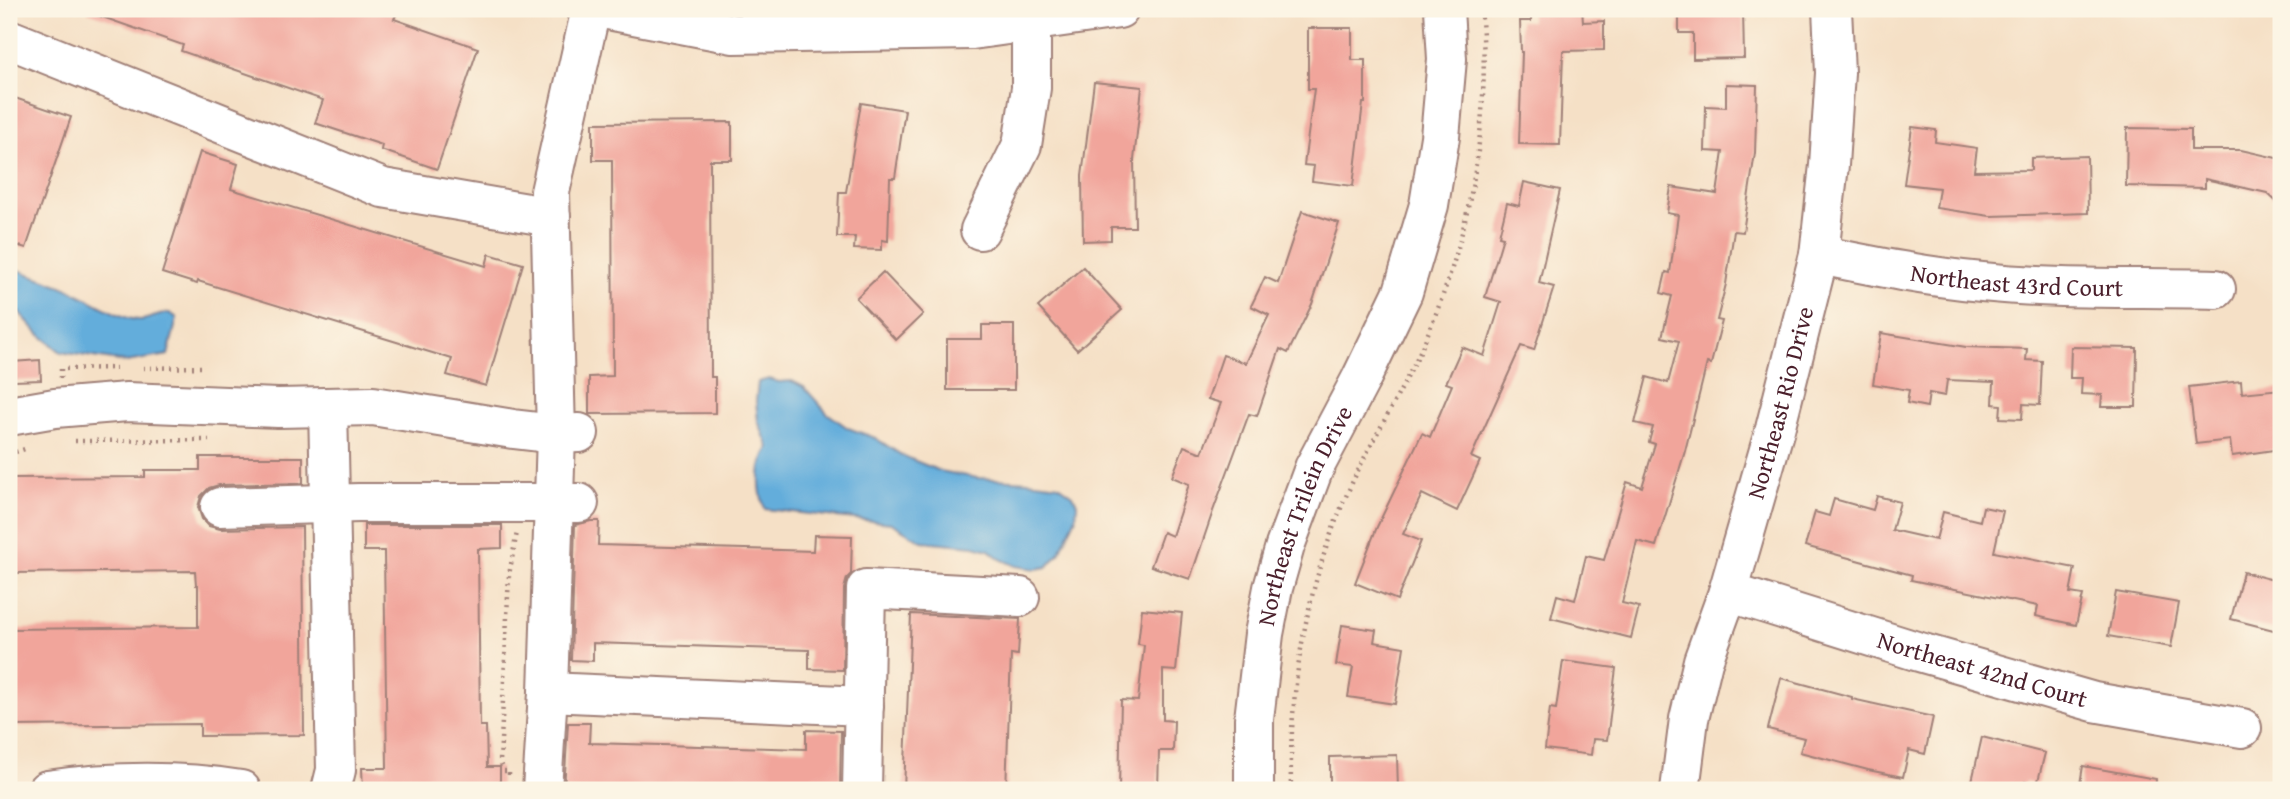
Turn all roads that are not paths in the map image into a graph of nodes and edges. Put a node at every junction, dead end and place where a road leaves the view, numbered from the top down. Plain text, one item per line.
1 (590, 9) edge
2 (603, 9) edge
3 (1119, 9) edge
4 (1444, 9) edge
5 (1832, 9) edge
6 (1031, 23) junction
7 (9, 39) edge
8 (551, 216) junction
9 (980, 230) dead end
10 (1819, 255) junction
11 (2216, 289) dead end
12 (328, 407) junction
13 (9, 416) edge
14 (568, 433) junction
15 (552, 502) junction
16 (331, 505) junction
17 (220, 507) dead end
18 (1727, 592) junction
19 (1020, 597) dead end
20 (548, 692) junction
21 (864, 706) junction
22 (2242, 728) dead end
23 (525, 785) edge
24 (47, 790) edge
25 (241, 790) edge
26 (331, 790) edge
27 (862, 790) edge
28 (1254, 790) edge
29 (1681, 790) edge

1 - 8 street
2 - 6 street
3 - 6 street
4 - 28 street, Northeast Trilein Drive
5 - 10 street, Northeast Rio Drive
6 - 9 street
7 - 8 street
8 - 14 street
10 - 11 street, Northeast 43rd Court
10 - 18 street, Northeast Rio Drive
12 - 13 street
12 - 14 street
12 - 16 street
14 - 15 street
15 - 16 street
15 - 20 street
16 - 17 street
16 - 26 street
18 - 22 street, Northeast 42nd Court
18 - 29 street, Northeast Rio Drive
19 - 21 street
20 - 21 street
20 - 23 street
21 - 27 street
24 - 25 street

